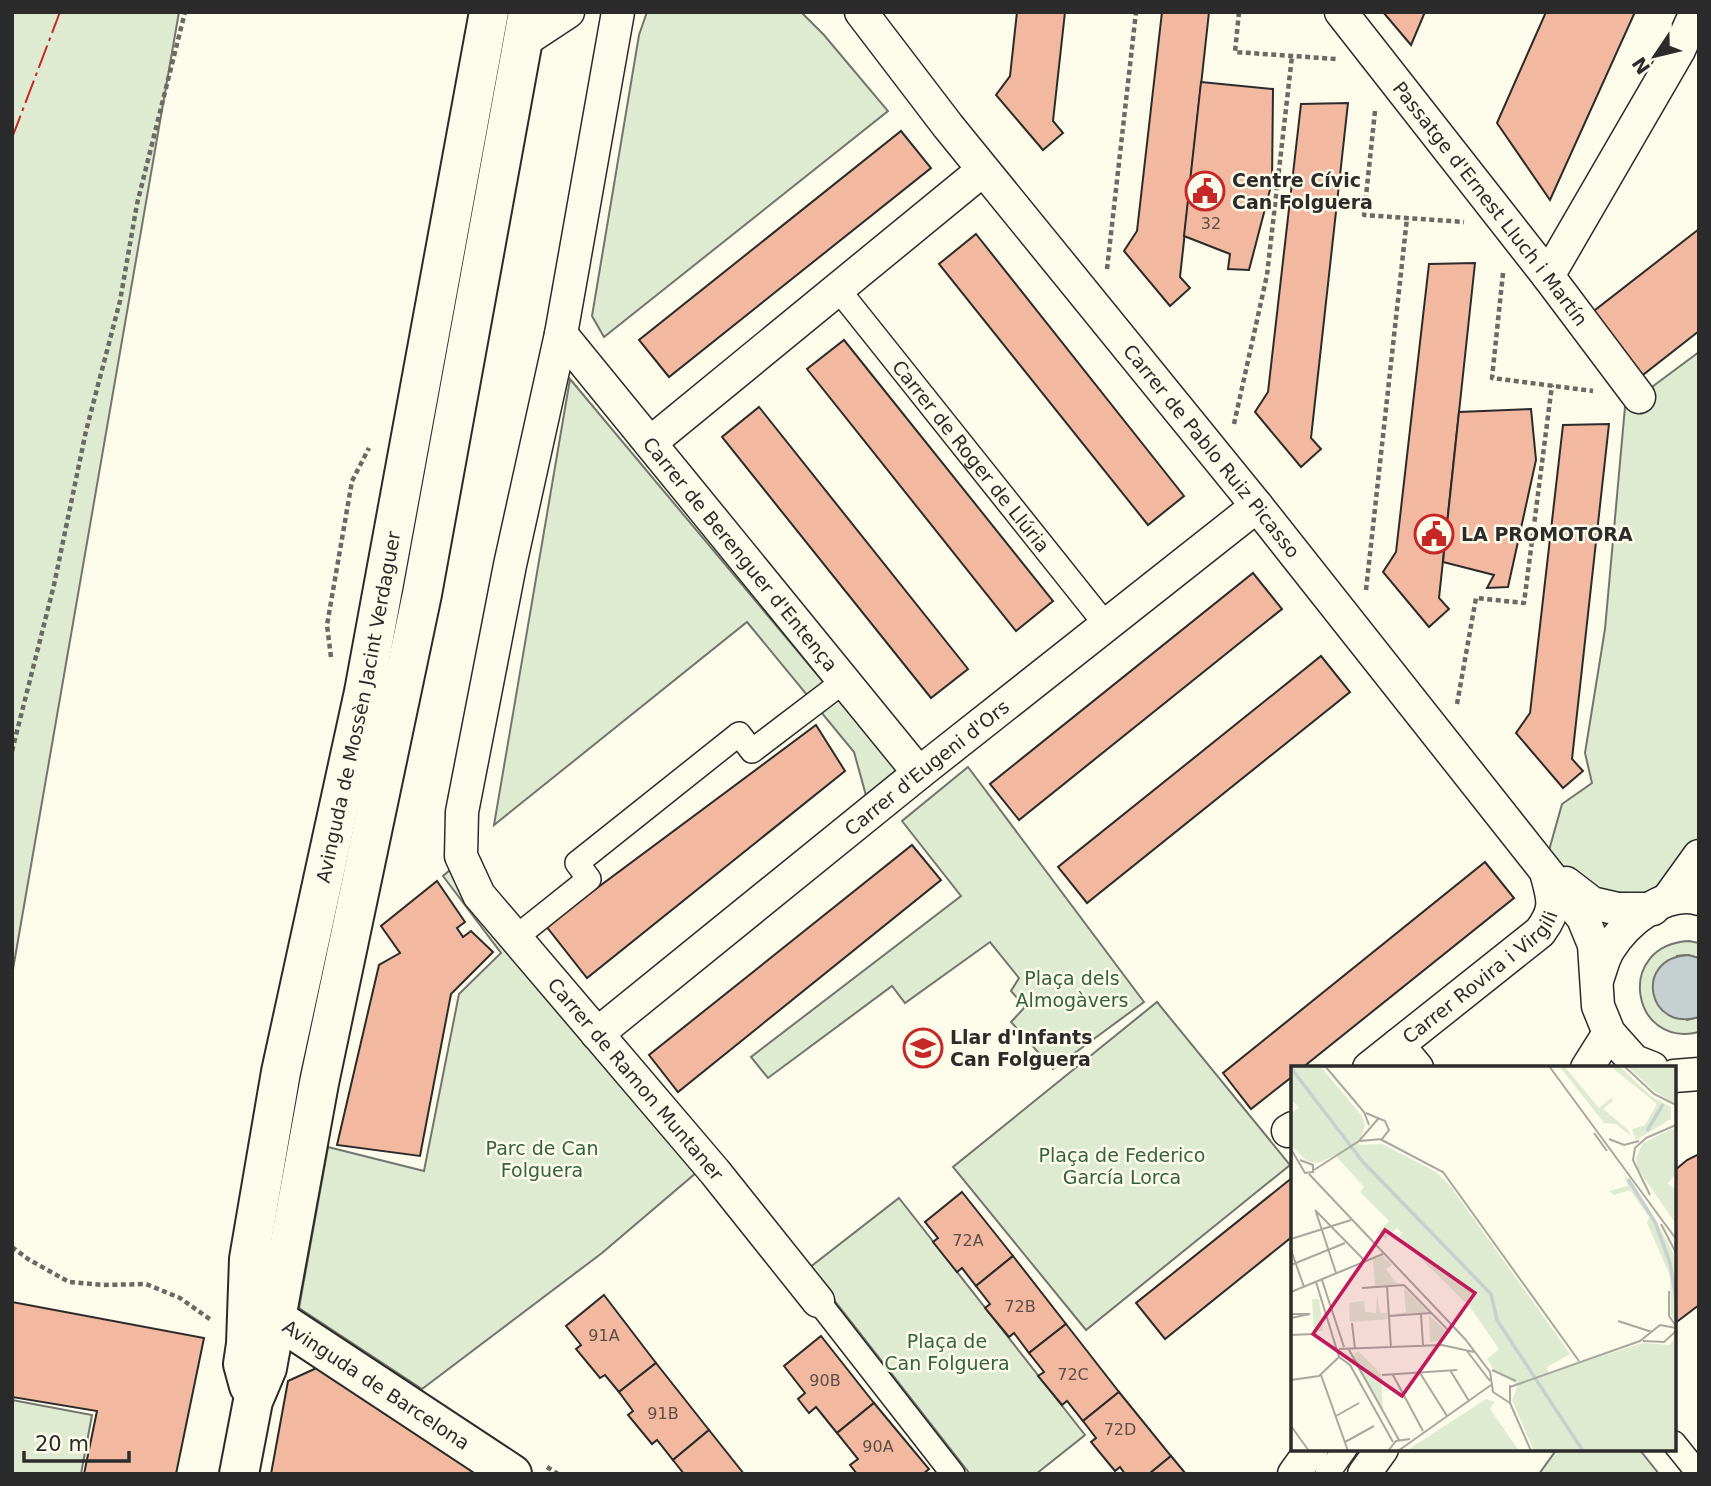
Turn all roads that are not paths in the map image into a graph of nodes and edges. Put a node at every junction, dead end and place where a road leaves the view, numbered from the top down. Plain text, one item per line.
1 (489, 12) edge
2 (568, 12) edge
3 (618, 12) edge
4 (851, 12) edge
5 (1341, 12) edge
6 (1696, 12) edge
7 (869, 24) edge
8 (525, 28) edge
9 (983, 170) junction
10 (1548, 276) junction
11 (838, 288) junction
12 (561, 334) junction
13 (1639, 397) road end
14 (650, 443) junction
15 (1257, 506) junction
16 (1106, 625) junction
17 (844, 681) junction
18 (919, 773) junction
19 (1699, 856) edge
20 (1545, 867) junction
21 (1673, 902) edge
22 (515, 938) junction
23 (1597, 981) junction
24 (1609, 1033) junction
25 (597, 1034) junction
26 (1407, 1056) edge
27 (1374, 1066) edge
28 (1588, 1066) edge
29 (1656, 1066) edge
30 (818, 1301) joint
31 (277, 1319) junction
32 (253, 1401) junction
33 (1676, 1445) edge
34 (1311, 1451) edge
35 (1344, 1451) edge
36 (1381, 1451) edge
37 (501, 1470) edge
38 (239, 1474) edge
39 (953, 1474) edge
40 (1294, 1474) edge
41 (1327, 1474) edge
42 (1364, 1474) edge
43 (1699, 1474) edge

1 - 32 main road, Avinguda de Mossèn Jacint Verdaguer
2 - 8 street, Avinguda de Mossèn Jacint Verdaguer
3 - 12 street
4 - 7 street, Carrer de Pablo Ruiz Picasso
5 - 10 street, Passatge d'Ernest Lluch i Martín
6 - 10 street
7 - 9 street, Carrer de Pablo Ruiz Picasso
8 - 31 main road, Avinguda de Mossèn Jacint Verdaguer
9 - 11 street
9 - 15 street, Carrer de Pablo Ruiz Picasso
10 - 13 street, Passatge d'Ernest Lluch i Martín
11 - 14 street
11 - 16 street, Carrer de Roger de Llúria
12 - 14 street, Carrer de Berenguer d'Entença
12 - 22 street, Carrer de Ramon Muntaner
14 - 17 street, Carrer de Berenguer d'Entença
15 - 16 street, Carrer d'Eugeni d'Ors
15 - 20 street, Carrer de Pablo Ruiz Picasso
16 - 18 street, Carrer d'Eugeni d'Ors
17 - 18 street, Carrer de Berenguer d'Entença
17 - 22 street
18 - 25 street, Carrer d'Eugeni d'Ors
19 - 21 street
20 - 21 street, Carrer de Pablo Ruiz Picasso
20 - 23 street, Carrer de Pablo Ruiz Picasso
20 - 26 street, Carrer Rovira i Virgili
21 - 23 street
22 - 25 street, Carrer de Ramon Muntaner
23 - 24 street, Carrer de Pablo Ruiz Picasso
24 - 28 street
24 - 29 street
25 - 30 street, Carrer de Ramon Muntaner
26 - 27 street, Carrer Rovira i Virgili
30 - 39 street
31 - 32 main road, Avinguda de Mossèn Jacint Verdaguer
31 - 37 main road, Avinguda de Barcelona
32 - 38 main road, Avinguda de Mossèn Jacint Verdaguer
33 - 43 street
34 - 40 street
35 - 41 street
36 - 42 street

